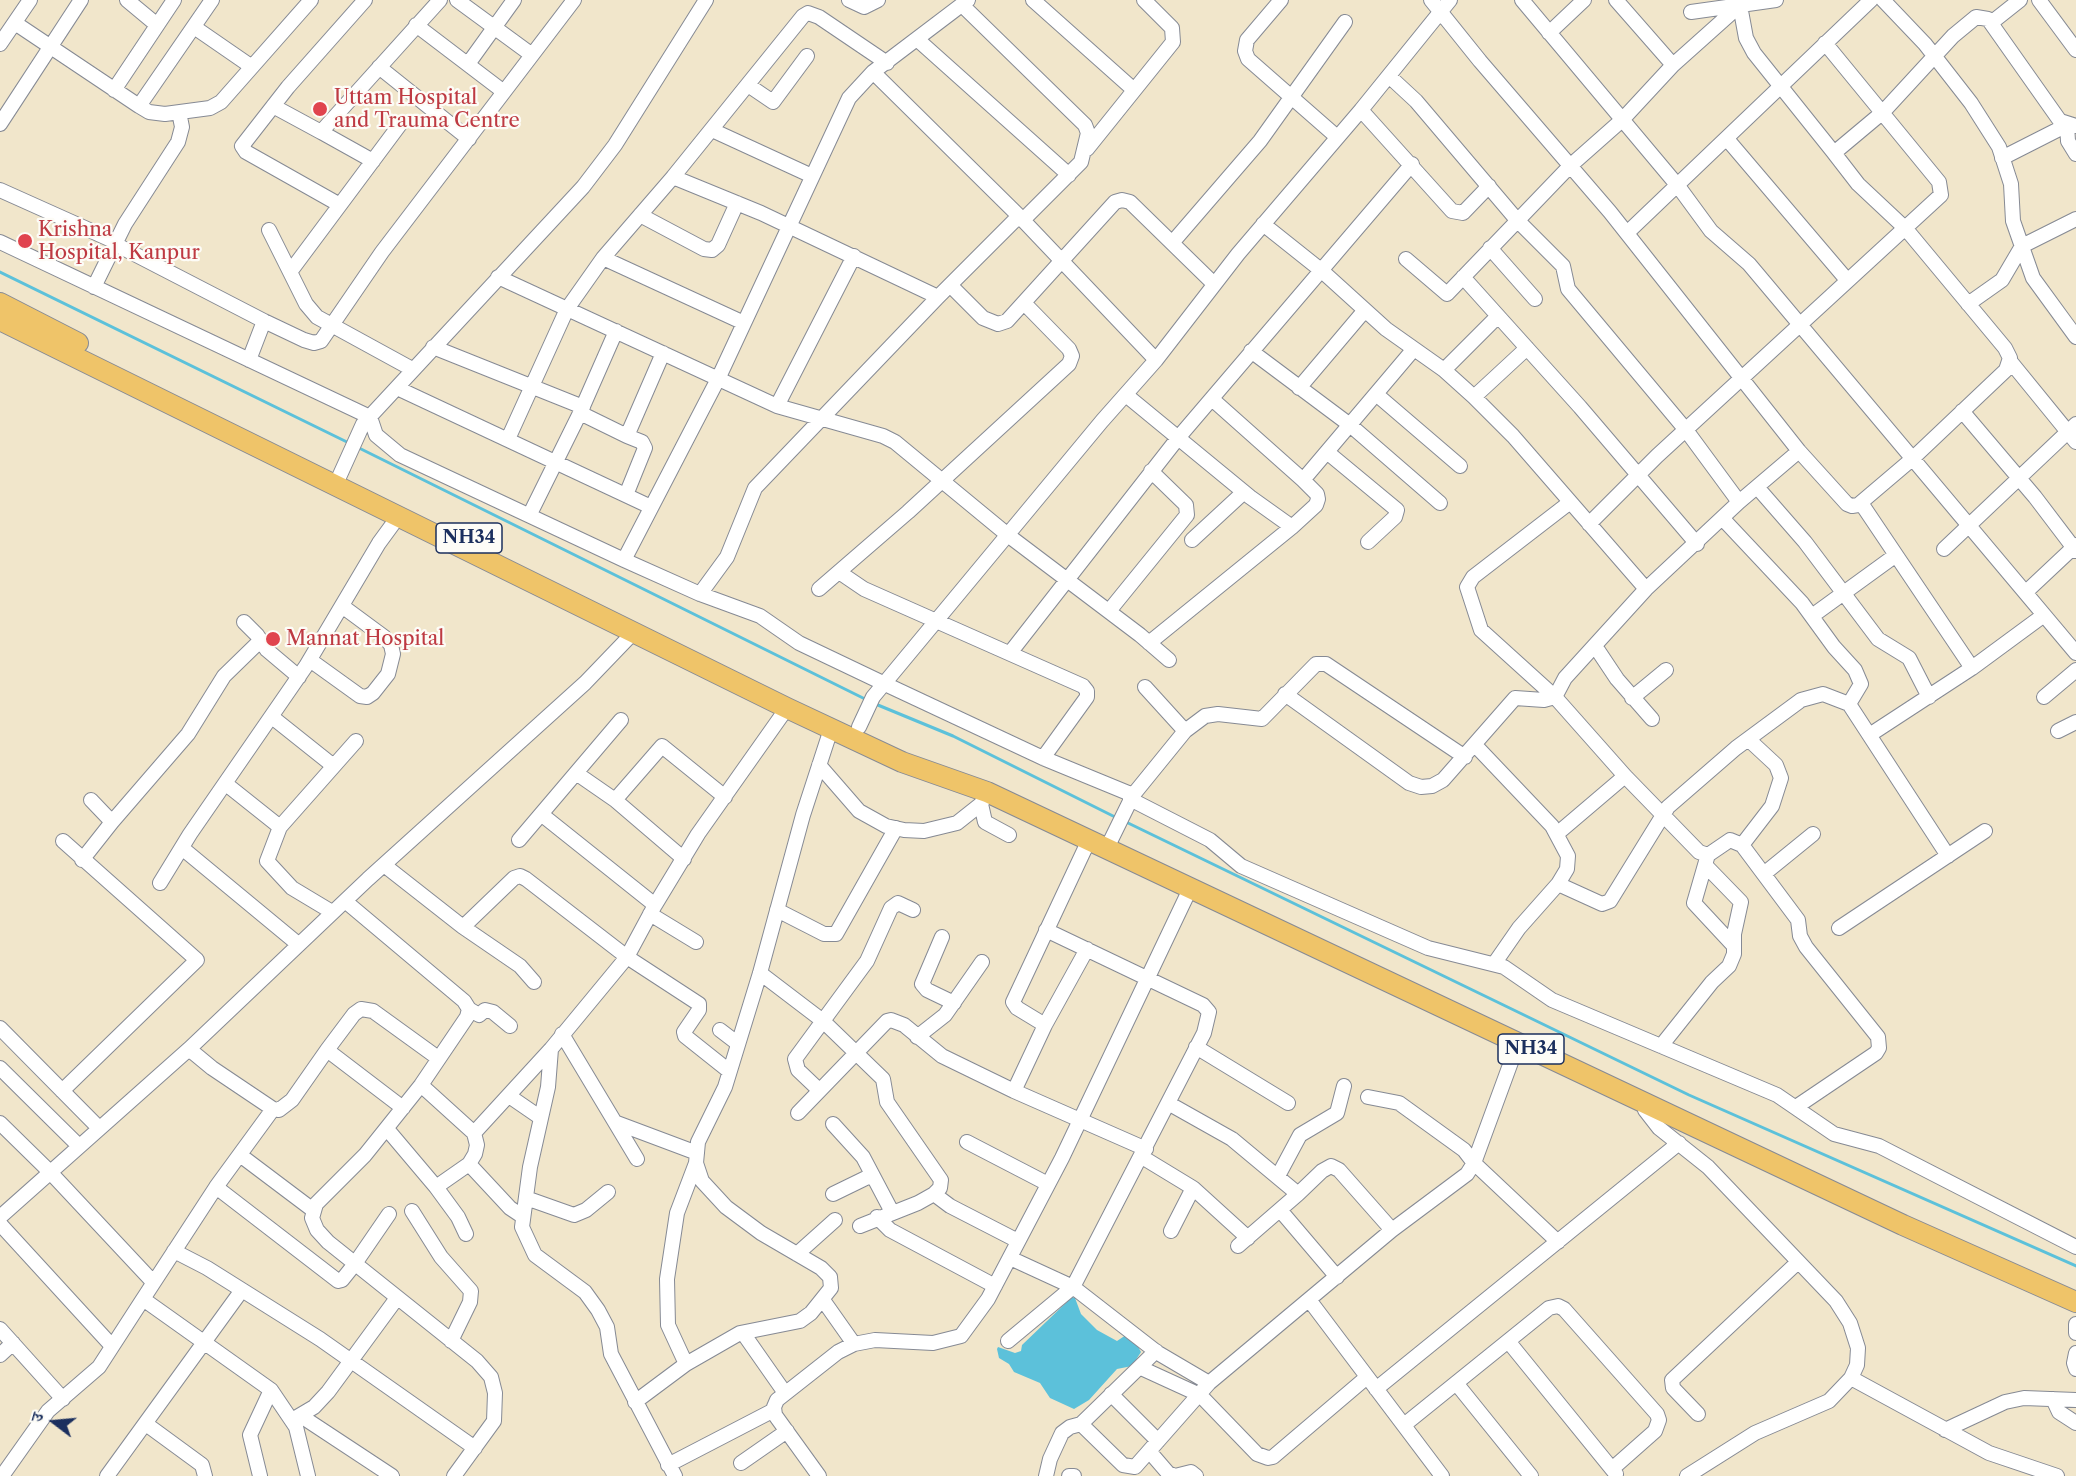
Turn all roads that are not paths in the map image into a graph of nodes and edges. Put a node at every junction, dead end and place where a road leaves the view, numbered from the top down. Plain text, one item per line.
1 (30, 0) edge
2 (81, 0) edge
3 (127, 0) edge
4 (174, 0) edge
5 (212, 0) edge
6 (311, 0) edge
7 (365, 0) edge
8 (440, 0) edge
9 (457, 0) edge
10 (514, 0) edge
11 (574, 0) edge
12 (706, 0) edge
13 (849, 0) edge
14 (878, 0) edge
15 (1033, 0) edge
16 (1144, 0) edge
17 (1281, 0) edge
18 (1431, 0) edge
19 (1450, 0) edge
20 (1522, 0) edge
21 (1584, 0) edge
22 (1616, 0) edge
23 (1776, 0) edge
24 (1871, 0) edge
25 (1883, 0) edge
26 (2020, 0) edge
27 (2039, 0) edge
28 (965, 2) edge
29 (1739, 3) edge
30 (1440, 11) junction
31 (1691, 12) dead end
32 (15, 22) junction
33 (1345, 22) dead end
34 (1991, 23) junction
35 (157, 25) junction
36 (416, 25) junction
37 (194, 27) junction
38 (496, 28) junction
39 (1549, 33) junction
40 (918, 39) junction
41 (0, 44) edge
42 (1826, 44) junction
43 (49, 47) junction
44 (2076, 50) edge
45 (532, 56) junction
46 (807, 56) dead end
47 (1935, 56) junction
48 (887, 63) junction
49 (468, 64) junction
50 (1673, 65) junction
51 (252, 67) junction
52 (379, 67) junction
53 (873, 72) junction
54 (1389, 76) junction
55 (748, 86) junction
56 (1780, 86) junction
57 (114, 90) junction
58 (1134, 90) junction
59 (504, 92) junction
60 (1292, 99) junction
61 (139, 106) junction
62 (273, 106) junction
63 (1361, 110) junction
64 (179, 112) junction
65 (1883, 112) junction
66 (1622, 120) junction
67 (401, 123) dead end
68 (0, 124) edge
69 (2071, 125) edge
70 (712, 130) junction
71 (321, 132) junction
72 (1337, 137) junction
73 (469, 139) junction
74 (1727, 139) junction
75 (1086, 151) junction
76 (1834, 153) junction
77 (2076, 154) edge
78 (2002, 158) junction
79 (373, 161) junction
80 (1412, 164) junction
81 (1570, 166) junction
82 (1068, 175) junction
83 (812, 176) junction
84 (673, 177) junction
85 (1489, 186) junction
86 (1678, 186) junction
87 (0, 190) edge
88 (737, 203) junction
89 (340, 205) junction
90 (640, 215) junction
91 (1021, 218) junction
92 (2076, 219) edge
93 (1517, 220) junction
94 (1263, 225) junction
95 (788, 227) junction
96 (1906, 229) junction
97 (269, 230) dead end
98 (1627, 233) junction
99 (0, 243) edge
100 (116, 243) junction
101 (1172, 243) junction
102 (2022, 246) junction
103 (1490, 248) junction
104 (854, 256) junction
105 (603, 258) junction
106 (1406, 259) dead end
107 (1061, 261) junction
108 (1322, 271) junction
109 (290, 272) junction
110 (498, 277) junction
111 (1462, 277) junction
112 (1847, 280) junction
113 (1214, 284) junction
114 (950, 285) junction
115 (94, 287) junction
116 (938, 297) junction
117 (1535, 298) dead end
118 (0, 303) edge
119 (1025, 304) junction
120 (1968, 304) junction
121 (567, 309) junction
122 (1365, 310) junction
123 (1498, 316) junction
124 (0, 320) edge
125 (264, 321) junction
126 (744, 323) junction
127 (330, 324) junction
128 (1798, 325) junction
129 (616, 331) junction
130 (2076, 337) edge
131 (433, 347) junction
132 (1527, 348) junction
133 (1413, 350) junction
134 (1251, 351) junction
135 (663, 354) junction
136 (249, 360) junction
137 (1156, 360) junction
138 (2010, 362) junction
139 (412, 369) junction
140 (1444, 370) junction
141 (1741, 378) junction
142 (718, 379) junction
143 (397, 388) junction
144 (532, 388) junction
145 (1299, 388) junction
146 (1376, 394) junction
147 (1126, 395) junction
148 (1474, 398) junction
149 (1212, 399) junction
150 (777, 406) junction
151 (581, 410) junction
152 (1962, 411) junction
153 (366, 420) junction
154 (819, 420) junction
155 (1350, 425) junction
156 (1686, 429) junction
157 (2073, 432) edge
158 (627, 436) junction
159 (1178, 438) junction
160 (508, 439) junction
161 (1799, 451) junction
162 (1327, 452) junction
163 (1911, 460) junction
164 (556, 464) junction
165 (1460, 466) dead end
166 (1151, 471) junction
167 (1637, 476) junction
168 (2018, 478) junction
169 (338, 480) junction
170 (942, 480) junction
171 (1303, 480) junction
172 (1757, 487) junction
173 (1244, 492) junction
174 (626, 495) junction
175 (1739, 502) junction
176 (1861, 502) junction
177 (1440, 503) dead end
178 (1569, 503) junction
179 (651, 507) junction
180 (1187, 510) junction
181 (530, 514) junction
182 (398, 516) junction
183 (1723, 519) junction
184 (1590, 524) junction
185 (1970, 525) junction
186 (1292, 527) junction
187 (1206, 528) junction
188 (1009, 536) junction
189 (1192, 540) dead end
190 (1368, 542) dead end
191 (1696, 544) junction
192 (2075, 548) edge
193 (1944, 549) dead end
194 (1896, 555) junction
195 (624, 560) junction
196 (839, 572) junction
197 (1065, 579) junction
198 (819, 589) dead end
199 (1646, 589) junction
200 (1845, 592) junction
201 (2026, 592) junction
202 (700, 594) junction
203 (342, 606) junction
204 (1109, 611) junction
205 (2044, 615) junction
206 (1812, 616) junction
207 (939, 621) junction
208 (244, 622) dead end
209 (634, 632) junction
210 (261, 640) junction
211 (1149, 643) junction
212 (1595, 646) junction
213 (1010, 653) junction
214 (2076, 653) edge
215 (310, 660) junction
216 (1169, 660) dead end
217 (1972, 668) junction
218 (1666, 670) dead end
219 (2076, 670) edge
220 (299, 677) junction
221 (885, 684) junction
222 (1145, 687) dead end
223 (1285, 694) junction
224 (1555, 697) junction
225 (1929, 697) junction
226 (1632, 698) junction
227 (2044, 698) dead end
228 (1849, 704) junction
229 (787, 708) junction
230 (272, 717) junction
231 (1652, 719) dead end
232 (621, 720) dead end
233 (861, 722) junction
234 (2076, 722) edge
235 (831, 729) junction
236 (1185, 730) junction
237 (2058, 730) dead end
238 (1871, 734) junction
239 (1748, 739) junction
240 (356, 741) dead end
241 (1475, 745) junction
242 (1465, 757) junction
243 (1043, 758) junction
244 (331, 764) dead end
245 (819, 765) junction
246 (576, 773) junction
247 (1624, 776) junction
248 (963, 782) junction
249 (226, 784) junction
250 (725, 797) junction
251 (984, 798) junction
252 (91, 800) dead end
253 (615, 800) junction
254 (1129, 801) junction
255 (541, 814) junction
256 (1661, 815) junction
257 (112, 822) junction
258 (280, 827) junction
259 (896, 828) junction
260 (1985, 831) dead end
261 (1558, 833) junction
262 (1813, 834) dead end
263 (1010, 835) dead end
264 (1103, 839) junction
265 (519, 840) dead end
266 (63, 841) dead end
267 (1742, 845) junction
268 (182, 848) junction
269 (1948, 856) junction
270 (684, 859) junction
271 (82, 860) junction
272 (1707, 860) junction
273 (384, 865) junction
274 (1764, 873) junction
275 (160, 884) dead end
276 (1558, 884) junction
277 (1190, 889) junction
278 (345, 901) junction
279 (652, 909) junction
280 (777, 910) junction
281 (913, 910) dead end
282 (332, 912) junction
283 (463, 927) junction
284 (1839, 928) dead end
285 (1046, 930) junction
286 (942, 937) dead end
287 (696, 942) dead end
288 (298, 944) junction
289 (1734, 946) junction
290 (1087, 949) junction
291 (627, 957) junction
292 (982, 962) dead end
293 (1494, 964) junction
294 (760, 973) junction
295 (1149, 979) junction
296 (534, 982) dead end
297 (954, 1003) junction
298 (469, 1009) junction
299 (823, 1021) junction
300 (1045, 1025) junction
301 (510, 1026) dead end
302 (0, 1028) edge
303 (720, 1030) dead end
304 (562, 1034) junction
305 (917, 1037) junction
306 (737, 1043) junction
307 (1518, 1043) junction
308 (1661, 1046) junction
309 (1196, 1047) junction
310 (189, 1049) junction
311 (551, 1049) junction
312 (327, 1050) junction
313 (857, 1054) junction
314 (438, 1058) junction
315 (0, 1068) edge
316 (729, 1071) junction
317 (421, 1085) junction
318 (1344, 1086) dead end
319 (62, 1090) junction
320 (819, 1090) junction
321 (1014, 1091) junction
322 (508, 1096) junction
323 (1368, 1097) dead end
324 (1643, 1100) junction
325 (1168, 1103) junction
326 (1288, 1103) dead end
327 (1796, 1107) junction
328 (403, 1108) junction
329 (273, 1109) junction
330 (798, 1113) dead end
331 (541, 1118) junction
332 (1082, 1119) junction
333 (0, 1123) edge
334 (617, 1123) junction
335 (833, 1124) dead end
336 (99, 1128) junction
337 (387, 1129) junction
338 (474, 1133) junction
339 (967, 1142) dead end
340 (1679, 1143) junction
341 (79, 1146) junction
342 (1144, 1153) junction
343 (240, 1155) junction
344 (697, 1158) junction
345 (637, 1159) dead end
346 (469, 1164) junction
347 (1474, 1164) junction
348 (50, 1172) junction
349 (872, 1175) junction
350 (1278, 1176) junction
351 (1048, 1184) junction
352 (216, 1187) junction
353 (436, 1187) junction
354 (1193, 1188) junction
355 (608, 1192) dead end
356 (833, 1194) dead end
357 (934, 1194) junction
358 (1298, 1194) junction
359 (526, 1198) junction
360 (313, 1210) junction
361 (1280, 1210) junction
362 (412, 1211) dead end
363 (892, 1212) junction
364 (389, 1214) dead end
365 (522, 1216) junction
366 (0, 1217) edge
367 (877, 1217) junction
368 (835, 1220) dead end
369 (0, 1224) edge
370 (860, 1226) dead end
371 (1392, 1230) junction
372 (1171, 1231) dead end
373 (466, 1234) dead end
374 (1018, 1241) junction
375 (1558, 1242) junction
376 (2076, 1247) edge
377 (174, 1251) junction
378 (797, 1254) junction
379 (1010, 1258) junction
380 (1798, 1262) junction
381 (354, 1265) junction
382 (1337, 1277) junction
383 (153, 1282) junction
384 (995, 1286) junction
385 (1073, 1287) junction
386 (243, 1290) junction
387 (397, 1298) junction
388 (143, 1299) junction
389 (823, 1300) junction
390 (1310, 1301) junction
391 (2076, 1302) edge
392 (2076, 1324) edge
393 (0, 1329) edge
394 (743, 1333) junction
395 (2076, 1333) edge
396 (451, 1341) junction
397 (1008, 1341) dead end
398 (1508, 1341) junction
399 (13, 1343) junction
400 (205, 1344) junction
401 (854, 1344) junction
402 (111, 1345) junction
403 (1156, 1351) junction
404 (2076, 1353) edge
405 (0, 1355) edge
406 (352, 1361) junction
407 (687, 1364) junction
408 (1141, 1368) junction
409 (2076, 1369) edge
410 (1367, 1377) junction
411 (1851, 1378) junction
412 (1209, 1383) junction
413 (1456, 1383) junction
414 (1376, 1389) junction
415 (271, 1390) junction
416 (785, 1393) junction
417 (1111, 1394) junction
418 (1200, 1395) junction
419 (63, 1399) junction
420 (2053, 1399) junction
421 (2076, 1400) edge
422 (635, 1402) junction
423 (774, 1410) junction
424 (1698, 1414) dead end
425 (296, 1418) junction
426 (2076, 1423) edge
427 (146, 1424) junction
428 (1081, 1424) junction
429 (1404, 1425) junction
430 (1946, 1430) junction
431 (787, 1431) junction
432 (1153, 1446) junction
433 (475, 1448) junction
434 (741, 1463) dead end
435 (672, 1470) edge
436 (1615, 1472) edge
437 (812, 1474) edge
438 (111, 1475) edge
439 (3, 1476) edge
440 (204, 1476) edge
441 (261, 1476) edge
442 (308, 1476) edge
443 (392, 1476) edge
444 (454, 1476) edge
445 (1046, 1476) edge
446 (1069, 1476) edge
447 (1074, 1476) edge
448 (1196, 1476) edge
449 (1442, 1476) edge
450 (1531, 1476) edge
451 (1687, 1476) edge
452 (2057, 1476) edge

1 - 32 street
2 - 43 street
3 - 35 street
4 - 35 street
5 - 37 street
6 - 51 street
7 - 62 street
8 - 36 street
9 - 38 street
10 - 38 street
11 - 45 street
12 - 110 street
13 - 14 street
15 - 58 street
16 - 58 street
17 - 60 street
18 - 30 street
19 - 30 street
20 - 39 street
21 - 39 street
22 - 50 street
23 - 29 street
24 - 42 street
25 - 47 street
26 - 34 street
27 - 44 street
28 - 40 street
28 - 75 street
29 - 31 street
29 - 50 street
29 - 56 street
30 - 54 street
30 - 81 street
32 - 41 street
32 - 43 street
33 - 60 street
34 - 47 street
34 - 69 street
35 - 57 street
36 - 49 street
36 - 52 street
37 - 51 street
37 - 61 street
38 - 45 street
38 - 49 street
39 - 66 street
40 - 48 street
40 - 82 street
42 - 56 street
42 - 65 street
43 - 57 street
43 - 68 street
45 - 59 street
46 - 55 street
47 - 65 street
47 - 78 street
48 - 53 street
48 - 55 street
49 - 59 street
50 - 66 street
51 - 64 street
52 - 71 street
52 - 73 street
53 - 83 street
53 - 91 street
54 - 63 street
54 - 85 street
55 - 70 street
56 - 74 street
56 - 76 street
57 - 61 street
58 - 75 street
59 - 73 street
60 - 72 street
60 - 101 street
61 - 64 street
62 - 71 street
62 - 89 street
63 - 72 street
63 - 80 street
64 - 100 street
65 - 76 street
65 - 96 street
66 - 81 street
66 - 86 street
67 - 79 street
69 - 77 street
69 - 78 street
70 - 83 street
70 - 84 street
71 - 79 street
72 - 94 street
73 - 127 street
74 - 86 street
74 - 112 street
75 - 82 street
76 - 96 street
78 - 102 street
79 - 89 street
80 - 85 street
80 - 108 street
81 - 93 street
81 - 98 street
82 - 91 street
83 - 95 street
84 - 88 street
84 - 90 street
85 - 93 street
86 - 98 street
86 - 128 street
87 - 100 street
88 - 90 street
88 - 95 street
89 - 109 street
90 - 105 street
91 - 107 street
91 - 114 street
92 - 102 street
93 - 103 street
93 - 156 street
94 - 108 street
94 - 113 street
95 - 104 street
95 - 126 street
96 - 112 street
96 - 120 street
97 - 109 street
98 - 141 street
99 - 115 street
100 - 115 street
100 - 125 street
101 - 107 street
101 - 113 street
102 - 120 street
102 - 130 street
103 - 111 street
103 - 117 street
104 - 116 street
104 - 150 street
105 - 121 street
105 - 126 street
106 - 111 street
107 - 119 street
107 - 137 street
108 - 122 street
108 - 134 street
109 - 127 street
110 - 121 street
110 - 131 street
111 - 123 street
112 - 128 street
113 - 137 street
114 - 116 street
114 - 119 street
115 - 136 street
116 - 154 street
118 - 169 highway, NH34
119 - 170 street
120 - 138 street
121 - 129 street
121 - 144 street
122 - 133 street
122 - 145 street
123 - 132 street
123 - 140 street
124 - 169 highway, NH34
125 - 127 street
125 - 136 street
126 - 142 street
127 - 139 street
128 - 141 street
128 - 163 street
129 - 135 street
129 - 151 street
131 - 139 street
131 - 144 street
132 - 148 street
132 - 167 street
133 - 140 street
133 - 146 street
134 - 145 street
134 - 149 street
135 - 142 street
135 - 158 street
136 - 153 street
137 - 147 street
138 - 152 street
138 - 157 street
139 - 143 street
140 - 148 street
141 - 156 street
141 - 161 street
142 - 150 street
142 - 179 street
143 - 153 street
143 - 160 street
144 - 151 street
144 - 160 street
145 - 155 street
146 - 155 street
146 - 165 street
147 - 159 street
147 - 188 street
148 - 178 street
149 - 159 street
149 - 171 street
150 - 154 street
151 - 158 street
151 - 164 street
152 - 163 street
152 - 168 street
153 - 169 street
153 - 181 street
154 - 170 street
154 - 202 street
155 - 162 street
155 - 177 street
156 - 167 street
156 - 175 street
157 - 168 street
158 - 174 street
159 - 166 street
159 - 173 street
160 - 164 street
161 - 172 street
161 - 176 street
162 - 171 street
162 - 190 street
163 - 176 street
163 - 185 street
164 - 174 street
164 - 181 street
166 - 180 street
166 - 197 street
167 - 184 street
167 - 191 street
168 - 185 street
168 - 192 street
169 - 182 highway, NH34
169 - 233 highway, NH34
170 - 188 street
170 - 196 street
171 - 186 street
172 - 175 street
172 - 200 street
173 - 186 street
173 - 187 street
174 - 179 street
175 - 183 street
176 - 194 street
178 - 184 street
178 - 224 street
179 - 195 street
180 - 187 street
180 - 204 street
181 - 195 street
182 - 203 street
182 - 209 highway, NH34
183 - 191 street
183 - 206 street
184 - 199 street
185 - 193 street
185 - 201 street
186 - 211 street
187 - 189 street
188 - 197 street
188 - 207 street
191 - 199 street
192 - 201 street
194 - 200 street
194 - 217 street
195 - 202 street
196 - 198 street
196 - 207 street
197 - 204 street
197 - 213 street
199 - 212 street
200 - 206 street
200 - 225 street
201 - 205 street
202 - 221 street
203 - 215 street
203 - 215 street
204 - 211 street
205 - 214 street
205 - 217 street
206 - 228 street
207 - 213 street
207 - 221 street
208 - 210 street
209 - 229 highway, NH34
209 - 273 street
210 - 220 street
210 - 257 street
211 - 216 street
212 - 224 street
212 - 226 street
213 - 243 street
215 - 220 street
217 - 225 street
218 - 226 street
219 - 227 street
220 - 230 street
221 - 233 street
221 - 243 street
222 - 236 street
223 - 236 street
223 - 242 street
223 - 242 street
224 - 241 street
224 - 247 street
225 - 238 street
226 - 231 street
228 - 238 street
228 - 239 street
229 - 235 highway, NH34
229 - 250 street
230 - 244 street
230 - 249 street
232 - 246 street
233 - 248 highway, NH34
234 - 237 street
235 - 245 street
235 - 248 highway, NH34
236 - 254 street
238 - 269 street
239 - 256 street
239 - 267 street
240 - 258 street
241 - 242 street
241 - 261 street
243 - 254 street
245 - 259 street
245 - 280 street
246 - 253 street
246 - 255 street
247 - 256 street
247 - 261 street
248 - 251 highway, NH34
249 - 258 street
249 - 268 street
250 - 253 street
250 - 270 street
251 - 259 street
251 - 263 street
251 - 264 highway, NH34
252 - 257 street
253 - 270 street
254 - 264 street
254 - 293 street
255 - 265 street
255 - 279 street
256 - 272 street
256 - 276 street
257 - 271 street
258 - 282 street
259 - 280 street
260 - 269 street
261 - 276 street
262 - 274 street
264 - 277 highway, NH34
264 - 285 street
266 - 271 street
267 - 272 street
267 - 274 street
268 - 275 street
268 - 288 street
269 - 284 street
270 - 279 street
271 - 319 street
272 - 289 street
272 - 289 street
273 - 278 street
273 - 283 street
274 - 327 street
276 - 293 street
277 - 295 street
277 - 307 highway, NH34
278 - 282 street
278 - 298 street
279 - 287 street
279 - 291 street
280 - 294 street
281 - 299 street
282 - 288 street
283 - 291 street
283 - 296 street
285 - 290 street
285 - 300 street
286 - 297 street
288 - 310 street
289 - 308 street
290 - 295 street
290 - 300 street
291 - 304 street
291 - 316 street
292 - 297 street
293 - 308 street
294 - 299 street
294 - 306 street
295 - 309 street
295 - 332 street
297 - 305 street
298 - 301 street
298 - 314 street
299 - 313 street
299 - 320 street
300 - 321 street
302 - 319 street
303 - 306 street
304 - 311 street
304 - 334 street
305 - 313 street
305 - 321 street
306 - 316 street
307 - 324 highway, NH34
307 - 347 street
308 - 327 street
309 - 325 street
309 - 326 street
310 - 329 street
310 - 336 street
311 - 322 street
311 - 331 street
312 - 314 street
312 - 328 street
312 - 329 street
313 - 320 street
313 - 357 street
314 - 317 street
315 - 341 street
316 - 344 street
317 - 328 street
317 - 338 street
318 - 350 street
319 - 336 street
320 - 330 street
321 - 332 street
322 - 331 street
322 - 338 street
323 - 347 street
324 - 340 street
324 - 391 highway, NH34
325 - 342 street
325 - 350 street
327 - 376 street
328 - 337 street
329 - 343 street
331 - 359 street
332 - 342 street
332 - 351 street
333 - 348 street
334 - 344 street
334 - 345 street
335 - 349 street
336 - 341 street
337 - 353 street
337 - 360 street
338 - 346 street
339 - 351 street
340 - 375 street
340 - 380 street
341 - 348 street
342 - 354 street
342 - 385 street
343 - 352 street
343 - 360 street
344 - 378 street
344 - 407 street
346 - 353 street
346 - 365 street
347 - 371 street
347 - 375 street
348 - 366 street
348 - 383 street
349 - 356 street
349 - 363 street
350 - 358 street
351 - 374 street
352 - 377 street
352 - 381 street
353 - 373 street
354 - 361 street
354 - 372 street
355 - 359 street
357 - 363 street
357 - 374 street
358 - 361 street
358 - 371 street
359 - 365 street
360 - 381 street
361 - 382 street
362 - 396 street
363 - 367 street
364 - 381 street
365 - 422 street
367 - 370 street
367 - 384 street
368 - 378 street
369 - 402 street
371 - 382 street
374 - 379 street
375 - 414 street
377 - 383 street
377 - 386 street
378 - 389 street
379 - 384 street
379 - 385 street
380 - 411 street
380 - 424 street
381 - 387 street
382 - 390 street
383 - 388 street
384 - 401 street
385 - 397 street
385 - 403 street
386 - 400 street
386 - 406 street
387 - 396 street
387 - 406 street
388 - 400 street
388 - 402 street
389 - 394 street
389 - 401 street
390 - 410 street
390 - 412 street
392 - 395 street
393 - 399 street
394 - 407 street
394 - 416 street
396 - 433 street
398 - 413 street
398 - 436 street
398 - 436 street
399 - 405 street
399 - 419 street
400 - 415 street
400 - 427 street
401 - 416 street
402 - 419 street
403 - 408 street
403 - 412 street
404 - 409 street
406 - 425 street
406 - 433 street
407 - 422 street
408 - 417 street
408 - 418 street
410 - 414 street
410 - 418 street
411 - 430 street
411 - 451 street
412 - 418 street
413 - 429 street
413 - 450 street
414 - 429 street
415 - 425 street
415 - 441 street
416 - 423 street
417 - 428 street
417 - 432 street
418 - 432 street
419 - 439 street
420 - 421 street
420 - 426 street
420 - 430 street
422 - 435 street
423 - 431 street
423 - 435 street
425 - 442 street
425 - 443 street
427 - 438 street
427 - 440 street
428 - 432 street
428 - 445 street
429 - 449 street
430 - 452 street
431 - 434 street
431 - 437 street
432 - 448 street
433 - 444 street
446 - 447 street

